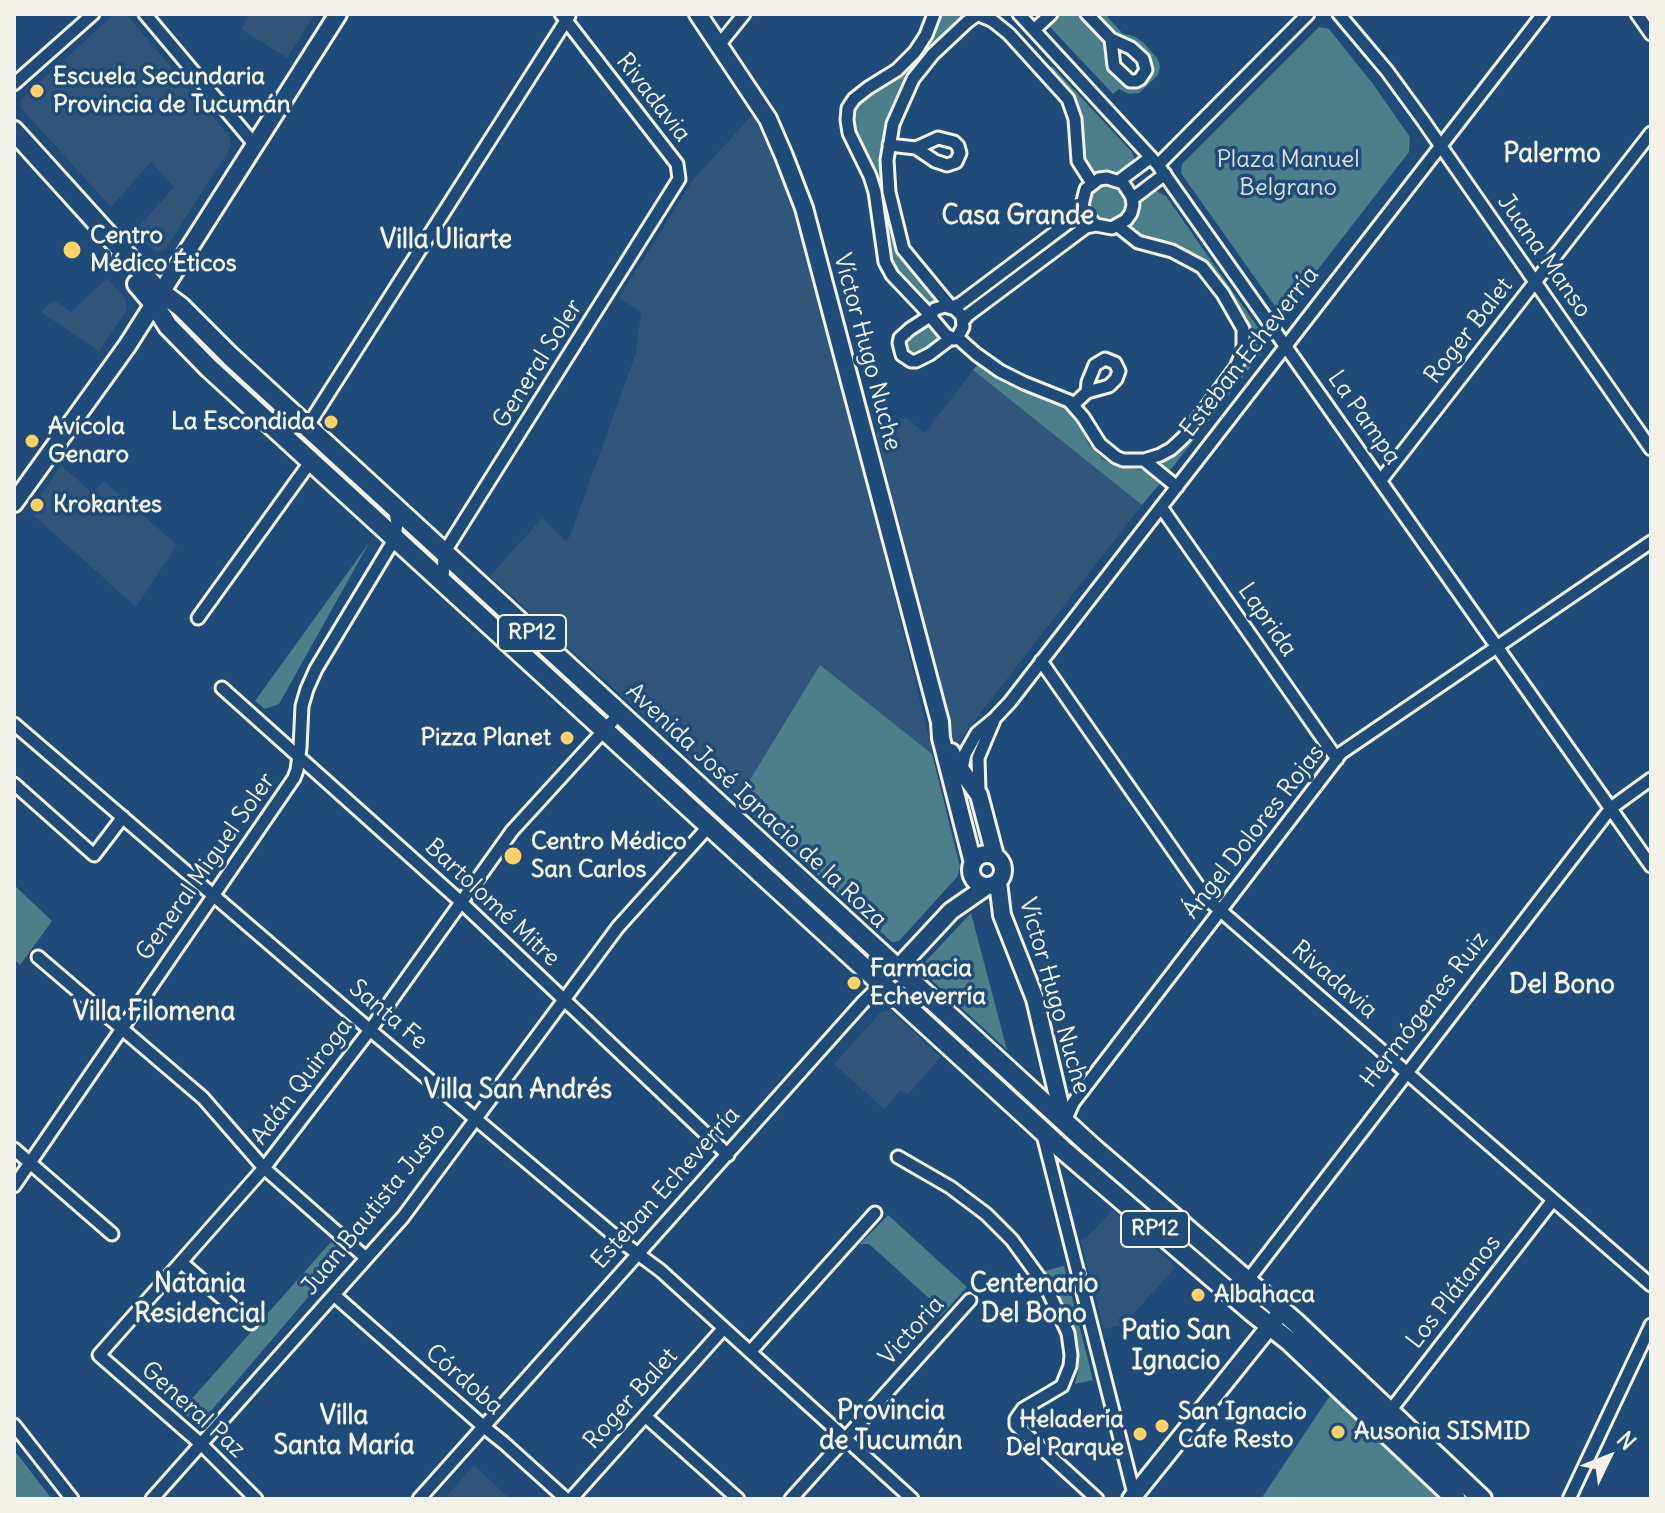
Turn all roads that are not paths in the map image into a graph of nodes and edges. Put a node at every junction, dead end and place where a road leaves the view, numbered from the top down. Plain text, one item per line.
1 (93, 14) edge
2 (145, 14) edge
3 (338, 14) edge
4 (698, 14) edge
5 (744, 14) edge
6 (934, 14) edge
7 (977, 14) edge
8 (1051, 14) edge
9 (1087, 14) edge
10 (1308, 14) edge
11 (1339, 14) edge
12 (1543, 14) edge
13 (1637, 14) edge
14 (565, 16) edge
15 (1029, 20) edge
16 (1651, 34) edge
17 (1111, 39) dead end
18 (719, 45) junction
19 (1057, 55) junction
20 (1042, 70) junction
21 (14, 84) edge
22 (14, 131) edge
23 (1651, 133) edge
24 (255, 145) junction
25 (889, 145) junction
26 (1440, 146) junction
27 (916, 148) dead end
28 (14, 149) edge
29 (1158, 165) junction
30 (679, 171) joint
31 (1119, 181) junction
32 (1092, 183) junction
33 (1132, 199) junction
34 (1083, 207) junction
35 (1096, 225) junction
36 (1118, 226) junction
37 (1535, 282) junction
38 (158, 298) junction
39 (951, 307) junction
40 (930, 316) junction
41 (963, 321) junction
42 (954, 338) junction
43 (1286, 345) junction
44 (1087, 392) dead end
45 (1073, 405) junction
46 (307, 427) junction
47 (1651, 449) edge
48 (1144, 460) junction
49 (311, 461) junction
50 (1381, 480) junction
51 (1177, 487) junction
52 (14, 503) edge
53 (394, 507) junction
54 (1161, 507) junction
55 (395, 538) junction
56 (1651, 542) edge
57 (444, 553) junction
58 (443, 583) junction
59 (198, 618) dead end
60 (1498, 646) junction
61 (1041, 661) junction
62 (222, 688) dead end
63 (619, 714) junction
64 (994, 719) junction
65 (940, 722) junction
66 (14, 724) edge
67 (605, 731) junction
68 (299, 757) junction
69 (1337, 759) junction
70 (961, 770) junction
71 (1651, 779) edge
72 (14, 784) edge
73 (979, 795) junction
74 (956, 797) junction
75 (1611, 808) junction
76 (123, 817) junction
77 (709, 826) junction
78 (995, 856) junction
79 (1651, 866) edge
80 (972, 868) junction
81 (993, 884) junction
82 (214, 895) junction
83 (461, 902) junction
84 (951, 911) junction
85 (1221, 911) junction
86 (38, 957) dead end
87 (897, 969) junction
88 (883, 985) junction
89 (564, 999) junction
90 (122, 1029) junction
91 (370, 1030) junction
92 (1407, 1073) junction
93 (476, 1119) junction
94 (1064, 1122) junction
95 (1042, 1131) junction
96 (14, 1149) edge
97 (728, 1155) junction
98 (898, 1157) dead end
99 (30, 1163) junction
100 (264, 1168) junction
101 (14, 1186) edge
102 (1553, 1200) junction
103 (875, 1213) dead end
104 (112, 1234) dead end
105 (639, 1254) junction
106 (366, 1258) junction
107 (182, 1263) junction
108 (1247, 1281) junction
109 (1651, 1285) edge
110 (334, 1295) junction
111 (970, 1300) dead end
112 (1276, 1318) junction
113 (251, 1323) dead end
114 (1651, 1325) edge
115 (724, 1328) junction
116 (750, 1352) junction
117 (99, 1355) joint
118 (1390, 1411) junction
119 (645, 1416) junction
120 (14, 1425) edge
121 (484, 1427) junction
122 (845, 1438) junction
123 (201, 1444) junction
124 (1134, 1498) edge
125 (72, 1499) edge
126 (152, 1499) edge
127 (256, 1499) edge
128 (419, 1499) edge
129 (568, 1499) edge
130 (738, 1499) edge
131 (791, 1499) edge
132 (912, 1499) edge
133 (1097, 1499) edge
134 (1456, 1499) edge
135 (1482, 1499) edge
136 (1569, 1499) edge

1 - 21 street
2 - 24 street
3 - 24 street
4 - 18 street, Víctor Hugo Nuche
5 - 18 street
6 - 40 street
7 - 20 street
7 - 25 street
8 - 15 street
9 - 17 street
10 - 29 street
11 - 26 street, Juana Manso
12 - 26 street, Esteban Echeverría
13 - 16 street
14 - 30 street, Rivadavia
14 - 46 street
15 - 19 street, La Pampa
18 - 65 street, Víctor Hugo Nuche
19 - 20 street
19 - 29 street, La Pampa
20 - 32 street
22 - 38 main road, Avenida José Ignacio de la Roza / RP12
23 - 37 street, Roger Balet
24 - 38 street
25 - 27 street
25 - 39 street
26 - 37 street, Juana Manso
26 - 43 street, Esteban Echeverría
28 - 38 main road, Avenida José Ignacio de la Roza / RP12
29 - 31 street
29 - 33 street
29 - 43 street, La Pampa
30 - 57 street, General Soler
31 - 32 street
31 - 33 street
32 - 34 street
33 - 36 street
34 - 35 street
34 - 39 street
35 - 36 street
35 - 41 street
36 - 48 street
37 - 47 street, Juana Manso
37 - 50 street, Roger Balet
38 - 46 main road, Avenida José Ignacio de la Roza / RP12
38 - 49 main road, Avenida José Ignacio de la Roza / RP12
38 - 52 street
39 - 40 street
39 - 41 street
40 - 42 street
40 - 42 street
41 - 42 street
42 - 45 street
43 - 50 street, La Pampa
43 - 51 street, Esteban Echeverría
44 - 45 street
45 - 48 street
46 - 53 main road, Avenida José Ignacio de la Roza / RP12
48 - 51 street
49 - 55 main road, Avenida José Ignacio de la Roza / RP12
49 - 59 street
50 - 60 street, La Pampa
51 - 54 street, Esteban Echeverría
53 - 55 street
53 - 57 main road, Avenida José Ignacio de la Roza / RP12
54 - 61 street, Esteban Echeverría
54 - 69 street, Laprida
55 - 58 main road, Avenida José Ignacio de la Roza / RP12
55 - 68 street, General Miguel Soler
56 - 60 street, Ángel Dolores Rojas
57 - 58 street
57 - 63 main road, Avenida José Ignacio de la Roza / RP12
58 - 67 main road, Avenida José Ignacio de la Roza / RP12
60 - 69 street, Ángel Dolores Rojas
60 - 75 street, La Pampa
61 - 64 street, Esteban Echeverría
61 - 85 street, Rivadavia
62 - 68 street, Bartolomé Mitre
63 - 67 street, Adán Quiroga
63 - 87 main road, Avenida José Ignacio de la Roza / RP12
64 - 70 street, Esteban Echeverría
64 - 73 street, Esteban Echeverría
65 - 70 street, Víctor Hugo Nuche
65 - 74 street, Víctor Hugo Nuche
66 - 76 street, Santa Fe
67 - 77 main road, Avenida José Ignacio de la Roza / RP12
67 - 83 street, Adán Quiroga
68 - 82 street, General Miguel Soler
68 - 83 street, Bartolomé Mitre
69 - 85 street, Ángel Dolores Rojas
70 - 73 street, Esteban Echeverría
70 - 74 street, Esteban Echeverría
71 - 75 street, Hermógenes Ruiz
72 - 76 street
73 - 78 street, Esteban Echeverría
74 - 80 street, Esteban Echeverría
75 - 79 street, La Pampa
75 - 92 street, Hermógenes Ruiz
76 - 82 street, Santa Fe
77 - 88 main road, Avenida José Ignacio de la Roza / RP12
77 - 89 street, Juan Bautista Justo
78 - 80 street
78 - 81 street
80 - 81 street
80 - 84 street, Esteban Echeverría
81 - 84 street, Esteban Echeverría
81 - 94 street, Víctor Hugo Nuche
82 - 90 street, General Miguel Soler
82 - 91 street, Santa Fe
83 - 89 street, Bartolomé Mitre
83 - 91 street, Adán Quiroga
84 - 87 street, Esteban Echeverría
85 - 92 street, Rivadavia
85 - 94 street, Ángel Dolores Rojas
86 - 90 street
87 - 88 street, Esteban Echeverría
87 - 94 main road, Avenida José Ignacio de la Roza / RP12
88 - 95 main road, Avenida José Ignacio de la Roza / RP12
88 - 97 street, Esteban Echeverría
89 - 93 street, Juan Bautista Justo
89 - 97 street, Bartolomé Mitre
90 - 99 street, General Miguel Soler
90 - 100 street
91 - 93 street, Santa Fe
91 - 100 street, Adán Quiroga
92 - 102 street, Rivadavia
92 - 108 street, Hermógenes Ruiz
93 - 105 street, Santa Fe
93 - 106 street, Juan Bautista Justo
94 - 108 main road, Avenida José Ignacio de la Roza / RP12
95 - 112 main road, Avenida José Ignacio de la Roza / RP12
95 - 124 street
96 - 99 street
97 - 105 street, Esteban Echeverría
98 - 133 street
99 - 101 street, General Miguel Soler
99 - 104 street
100 - 106 street
100 - 107 street, Adán Quiroga
102 - 109 street, Rivadavia
102 - 118 street, Los Plátanos
103 - 116 street
105 - 115 street, Santa Fe
105 - 121 street, Esteban Echeverría
106 - 110 street, Juan Bautista Justo
107 - 113 street
107 - 117 street, Adán Quiroga
108 - 112 main road, Avenida José Ignacio de la Roza / RP12
110 - 121 street, Córdoba
110 - 123 street, Juan Bautista Justo
111 - 122 street, Victoria
112 - 118 main road, Avenida José Ignacio de la Roza / RP12
112 - 124 street
112 - 134 main road, Avenida José Ignacio de la Roza / RP12
114 - 136 street
115 - 116 street, Santa Fe
115 - 119 street, Roger Balet
116 - 122 street, Santa Fe
117 - 123 street, General Paz
118 - 135 main road, Avenida José Ignacio de la Roza / RP12
119 - 129 street, Roger Balet
119 - 130 street
120 - 125 street
121 - 128 street, Esteban Echeverría
121 - 129 street, Córdoba
122 - 131 street, Victoria
122 - 132 street, Santa Fe
123 - 126 street, Juan Bautista Justo
123 - 127 street, General Paz

